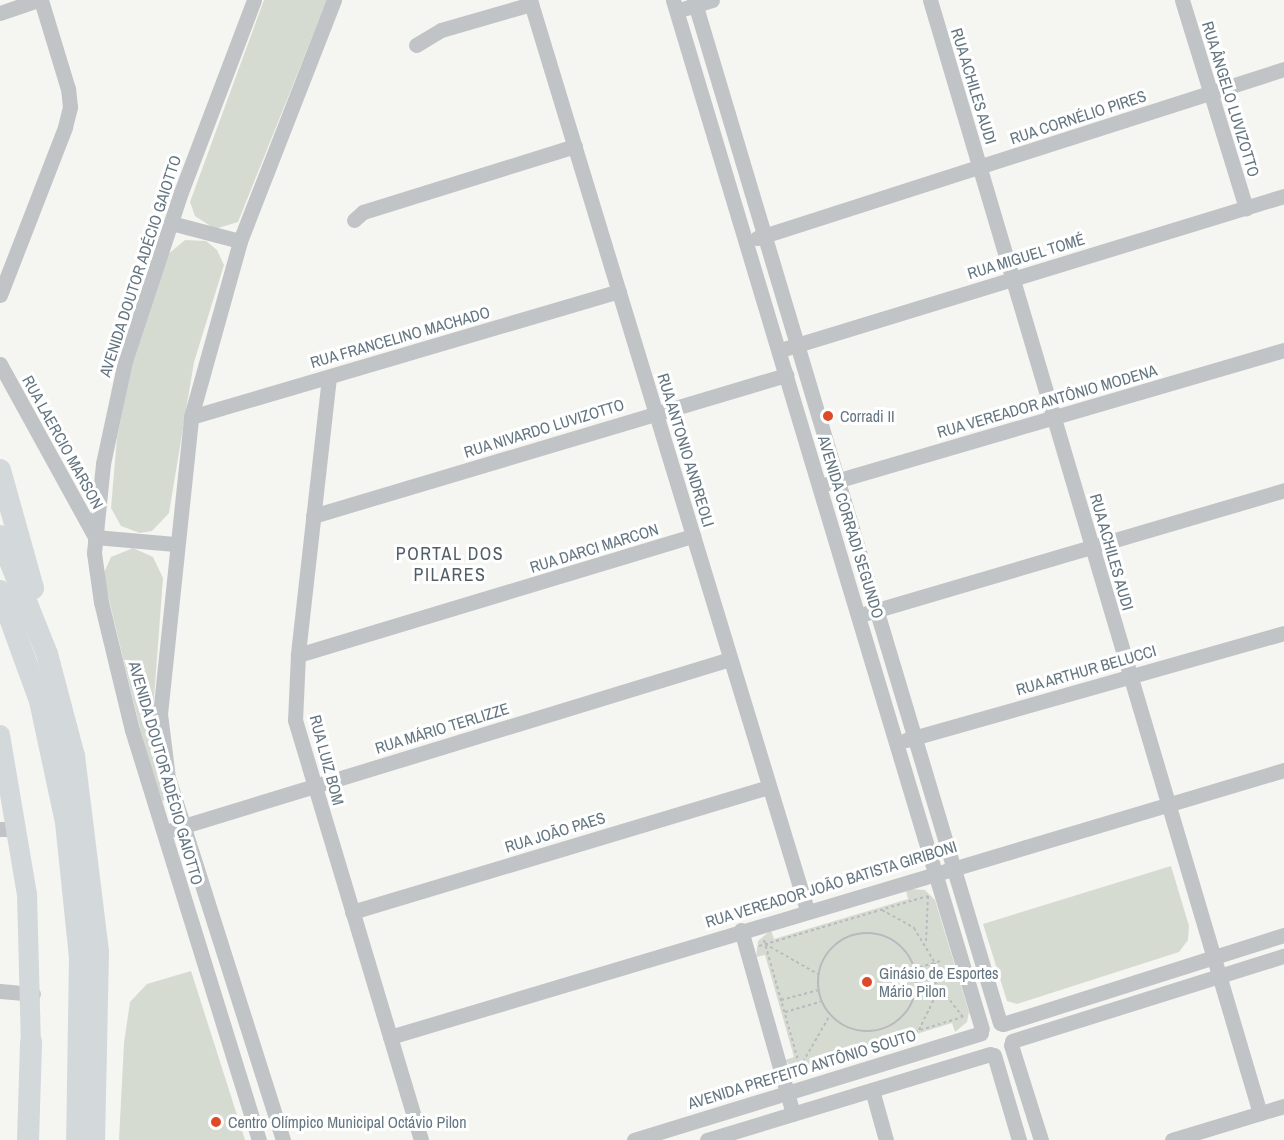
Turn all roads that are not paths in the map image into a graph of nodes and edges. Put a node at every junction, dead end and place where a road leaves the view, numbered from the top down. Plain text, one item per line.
1 (39, 0) edge
2 (254, 0) edge
3 (334, 0) edge
4 (712, 0) edge
5 (930, 0) edge
6 (1182, 0) edge
7 (531, 2) edge
8 (695, 3) edge
9 (675, 5) edge
10 (0, 13) edge
11 (416, 45) dead end
12 (1284, 69) edge
13 (1211, 93) junction
14 (575, 146) junction
15 (979, 167) junction
16 (1284, 196) edge
17 (1246, 208) junction
18 (354, 220) dead end
19 (171, 223) junction
20 (765, 236) junction
21 (240, 241) junction
22 (746, 242) junction
23 (1012, 279) junction
24 (619, 291) junction
25 (0, 294) edge
26 (798, 345) junction
27 (779, 350) junction
28 (1284, 350) edge
29 (0, 364) edge
30 (786, 375) junction
31 (329, 377) junction
32 (656, 413) junction
33 (191, 417) junction
34 (1054, 417) junction
35 (0, 470) edge
36 (839, 481) junction
37 (820, 486) junction
38 (1284, 490) edge
39 (313, 516) junction
40 (0, 536) edge
41 (95, 537) junction
42 (693, 537) junction
43 (176, 544) junction
44 (1092, 547) junction
45 (0, 591) edge
46 (877, 610) junction
47 (859, 616) junction
48 (1284, 633) edge
49 (47, 654) junction
50 (298, 655) junction
51 (730, 659) junction
52 (1130, 676) junction
53 (0, 735) edge
54 (915, 738) junction
55 (897, 743) junction
56 (1284, 770) edge
57 (314, 786) junction
58 (769, 787) junction
59 (1168, 804) junction
60 (183, 826) junction
61 (9, 829) edge
62 (164, 832) junction
63 (953, 866) junction
64 (936, 871) junction
65 (807, 910) junction
66 (352, 912) junction
67 (741, 930) junction
68 (1284, 935) edge
69 (1284, 956) edge
70 (1214, 958) junction
71 (1220, 976) junction
72 (0, 991) edge
73 (33, 994) junction
74 (1002, 1023) junction
75 (982, 1031) junction
76 (390, 1036) junction
77 (31, 1042) joint
78 (1012, 1043) junction
79 (992, 1055) junction
80 (872, 1090) junction
81 (787, 1092) junction
82 (742, 1106) junction
83 (1284, 1106) edge
84 (1260, 1113) junction
85 (793, 1114) junction
86 (750, 1134) edge
87 (1180, 1139) edge
88 (28, 1140) edge
89 (77, 1140) edge
90 (94, 1140) edge
91 (259, 1140) edge
92 (283, 1140) edge
93 (421, 1140) edge
94 (634, 1140) edge
95 (707, 1140) edge
96 (886, 1140) edge
97 (1019, 1140) edge
98 (1041, 1140) edge

1 - 10 street
1 - 25 street
2 - 19 street, AVENIDA DOUTOR ADÉCIO GAIOTTO
3 - 21 street, AVENIDA DOUTOR ADÉCIO GAIOTTO
4 - 8 street
5 - 15 street, RUA ACHILES AUDI
6 - 13 street, RUA ÂNGELO LUVIZOTTO
7 - 11 street
7 - 14 street, RUA ANTONIO ANDREOLI
8 - 9 street
8 - 20 street, AVENIDA CORRADI SEGUNDO
9 - 22 street, AVENIDA CORRADI SEGUNDO
12 - 13 street, RUA CORNÉLIO PIRES
13 - 15 street, RUA CORNÉLIO PIRES
13 - 17 street, RUA ÂNGELO LUVIZOTTO
14 - 18 street
14 - 24 street, RUA ANTONIO ANDREOLI
15 - 20 street, RUA CORNÉLIO PIRES
15 - 23 street, RUA ACHILES AUDI
16 - 17 street, RUA MIGUEL TOMÉ
17 - 23 street, RUA MIGUEL TOMÉ
19 - 21 street
19 - 41 street, AVENIDA DOUTOR ADÉCIO GAIOTTO
20 - 22 street, RUA CORNÉLIO PIRES
20 - 26 street, AVENIDA CORRADI SEGUNDO
21 - 33 street, AVENIDA DOUTOR ADÉCIO GAIOTTO
22 - 27 street, AVENIDA CORRADI SEGUNDO
23 - 26 street, RUA MIGUEL TOMÉ
23 - 34 street, RUA ACHILES AUDI
24 - 31 street, RUA FRANCELINO MACHADO
24 - 32 street, RUA ANTONIO ANDREOLI
26 - 27 street, RUA MIGUEL TOMÉ
26 - 36 street, AVENIDA CORRADI SEGUNDO
27 - 30 street, AVENIDA CORRADI SEGUNDO
28 - 34 street, RUA VEREADOR ANTÔNIO MODENA
29 - 41 street, RUA LAERCIO MARSON
30 - 32 street, RUA NIVARDO LUVIZOTTO
30 - 37 street, AVENIDA CORRADI SEGUNDO
31 - 33 street, RUA FRANCELINO MACHADO
31 - 39 street, RUA LUIZ BOM
32 - 39 street, RUA NIVARDO LUVIZOTTO
32 - 42 street, RUA ANTONIO ANDREOLI
33 - 43 street, AVENIDA DOUTOR ADÉCIO GAIOTTO
34 - 36 street, RUA VEREADOR ANTÔNIO MODENA
34 - 44 street, RUA ACHILES AUDI
35 - 49 highway
36 - 37 street, RUA VEREADOR ANTÔNIO MODENA
36 - 46 street, AVENIDA CORRADI SEGUNDO
37 - 47 street, AVENIDA CORRADI SEGUNDO
38 - 44 street
39 - 50 street, RUA LUIZ BOM
40 - 49 highway
41 - 43 street
41 - 62 street, AVENIDA DOUTOR ADÉCIO GAIOTTO
42 - 50 street, RUA DARCI MARCON
42 - 51 street, RUA ANTONIO ANDREOLI
43 - 60 street, AVENIDA DOUTOR ADÉCIO GAIOTTO
44 - 46 street
44 - 52 street, RUA ACHILES AUDI
45 - 89 highway
46 - 47 street
46 - 54 street, AVENIDA CORRADI SEGUNDO
47 - 55 street, AVENIDA CORRADI SEGUNDO
48 - 52 street, RUA ARTHUR BELUCCI
49 - 90 highway
50 - 57 street, RUA LUIZ BOM
51 - 57 street, RUA MÁRIO TERLIZZE
51 - 58 street, RUA ANTONIO ANDREOLI
52 - 54 street, RUA ARTHUR BELUCCI
52 - 59 street, RUA ACHILES AUDI
53 - 61 main road
54 - 55 street, RUA ARTHUR BELUCCI
54 - 63 street, AVENIDA CORRADI SEGUNDO
55 - 64 street, AVENIDA CORRADI SEGUNDO
56 - 59 street, RUA VEREADOR JOÃO BATISTA GIRIBONI
57 - 60 street, RUA MÁRIO TERLIZZE
57 - 66 street, RUA LUIZ BOM
58 - 65 street, RUA ANTONIO ANDREOLI
58 - 66 street, RUA JOÃO PAES
59 - 63 street, RUA VEREADOR JOÃO BATISTA GIRIBONI
59 - 70 street, RUA ACHILES AUDI
60 - 62 street, RUA MÁRIO TERLIZZE
60 - 92 street, AVENIDA DOUTOR ADÉCIO GAIOTTO
61 - 73 main road
62 - 91 street, AVENIDA DOUTOR ADÉCIO GAIOTTO
63 - 64 street, RUA VEREADOR JOÃO BATISTA GIRIBONI
63 - 74 street, AVENIDA CORRADI SEGUNDO
64 - 65 street, RUA VEREADOR JOÃO BATISTA GIRIBONI
64 - 75 street, AVENIDA CORRADI SEGUNDO
65 - 67 street, RUA VEREADOR JOÃO BATISTA GIRIBONI
66 - 76 street, RUA LUIZ BOM
67 - 76 street, RUA VEREADOR JOÃO BATISTA GIRIBONI
67 - 81 street
68 - 70 street
69 - 71 street
70 - 71 street, RUA ACHILES AUDI
70 - 74 street
71 - 78 street
71 - 84 street, RUA ACHILES AUDI
72 - 73 street
73 - 77 main road
74 - 75 street
74 - 78 street
75 - 79 street
75 - 81 street, AVENIDA PREFEITO ANTÔNIO SOUTO
76 - 93 street, RUA LUIZ BOM
77 - 88 highway
78 - 79 street
78 - 98 street
79 - 80 street
79 - 97 street
80 - 85 street
80 - 96 street
81 - 82 street, AVENIDA PREFEITO ANTÔNIO SOUTO
81 - 85 street
82 - 86 street
82 - 94 street, AVENIDA PREFEITO ANTÔNIO SOUTO
83 - 84 street
84 - 87 street
85 - 86 street
86 - 95 street

